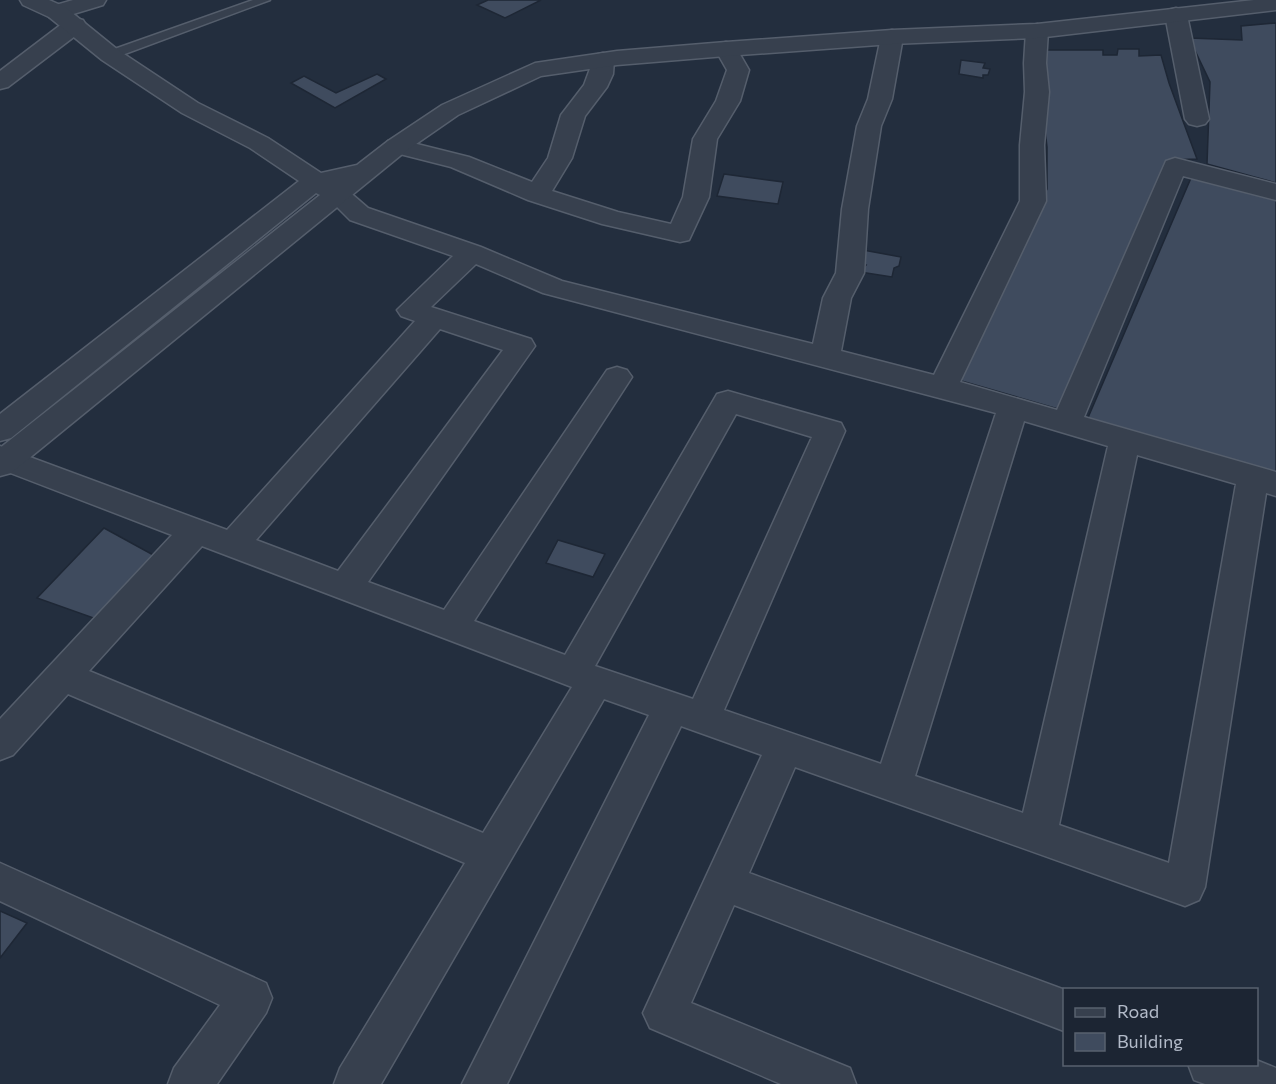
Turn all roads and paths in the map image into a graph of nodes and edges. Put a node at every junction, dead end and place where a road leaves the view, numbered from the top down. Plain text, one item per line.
1 (31, 0) edge
2 (95, 0) edge
3 (264, 0) edge
4 (1268, 3) edge
5 (1176, 15) junction
6 (66, 19) junction
7 (1037, 31) junction
8 (892, 37) junction
9 (726, 49) junction
10 (110, 55) junction
11 (603, 60) junction
12 (0, 82) edge
13 (1197, 119) dead end
14 (397, 146) junction
15 (326, 188) junction
16 (1276, 192) edge
17 (537, 195) junction
18 (472, 253) junction
19 (434, 318) junction
20 (825, 356) junction
21 (617, 377) dead end
22 (943, 387) junction
23 (1013, 408) junction
24 (1066, 424) junction
25 (1125, 441) junction
26 (2, 453) edge
27 (1264, 481) edge
28 (196, 531) junction
29 (233, 545) junction
30 (345, 587) junction
31 (452, 627) junction
32 (62, 676) junction
33 (584, 677) junction
34 (687, 713) junction
35 (0, 744) edge
36 (784, 747) junction
37 (893, 785) junction
38 (1037, 836) junction
39 (491, 855) junction
40 (0, 881) edge
41 (724, 882) junction
42 (1063, 1009) edge
43 (1213, 1066) edge
44 (362, 1082) edge
45 (190, 1084) edge
46 (484, 1084) edge
47 (834, 1084) edge
48 (1262, 1084) edge

1 - 6 street
2 - 6 street
3 - 10 lane
4 - 5 street
5 - 7 street
5 - 13 street
6 - 10 street
6 - 12 street
7 - 8 street
7 - 22 street
8 - 9 street
8 - 20 street
9 - 11 street
9 - 17 street
10 - 15 street
11 - 14 street
11 - 17 street
14 - 15 street
14 - 17 street
15 - 18 street
15 - 26 street
16 - 24 street
18 - 19 street
18 - 20 street
19 - 29 street
19 - 30 street
20 - 22 street
21 - 31 street
22 - 23 street
23 - 24 street
23 - 37 street
24 - 25 street
25 - 27 street
25 - 38 street
26 - 28 street
27 - 38 street
28 - 29 street
28 - 32 street
29 - 30 street
30 - 31 street
31 - 33 street
32 - 35 street
32 - 39 street
33 - 34 street
33 - 34 street
33 - 39 street
34 - 36 street
34 - 46 street
36 - 37 street
36 - 41 street
37 - 38 street
39 - 44 street
40 - 45 street
41 - 42 street
41 - 47 street
43 - 48 street

